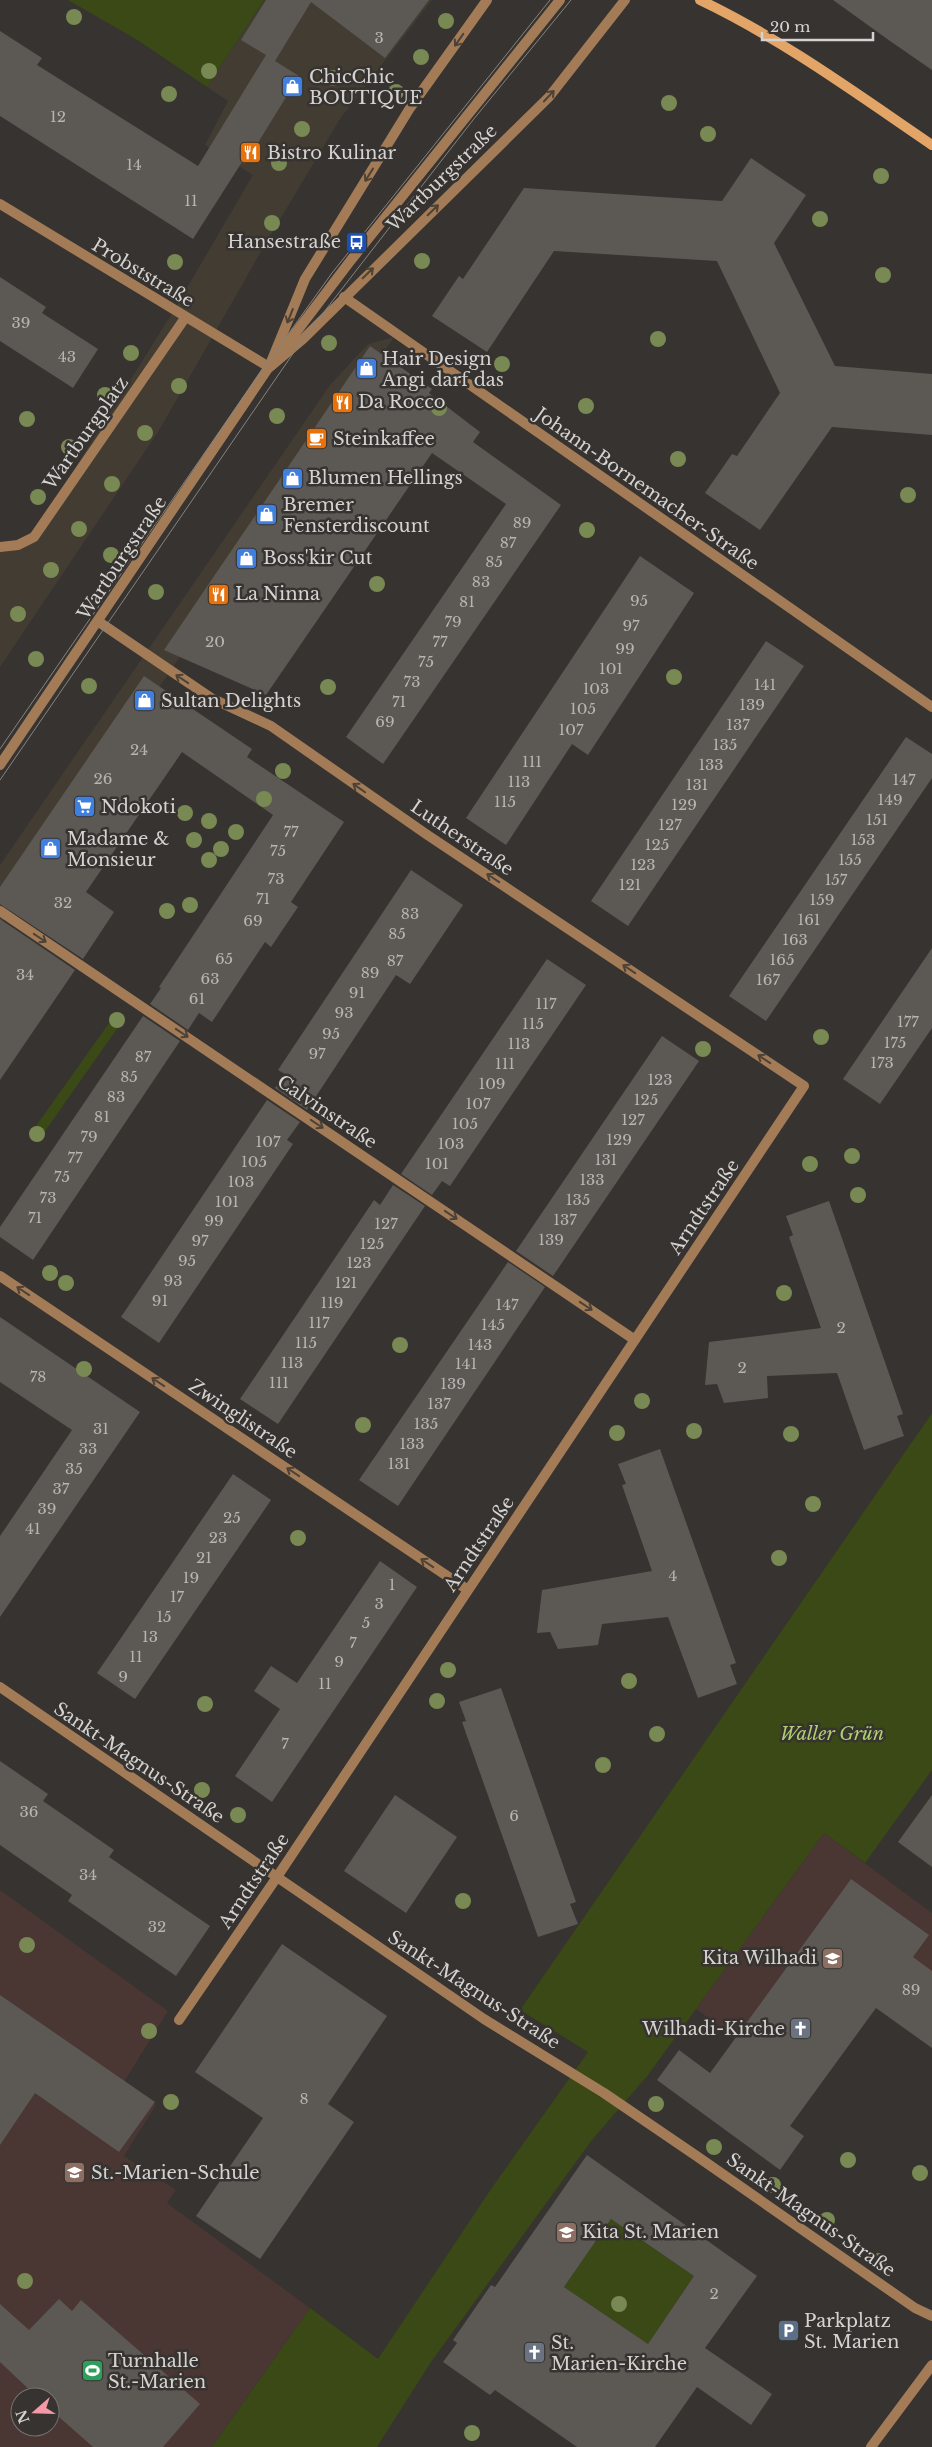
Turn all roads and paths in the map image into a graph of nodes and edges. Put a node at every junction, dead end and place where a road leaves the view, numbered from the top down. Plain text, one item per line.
1 (487, 0) edge
2 (560, 0) edge
3 (625, 0) edge
4 (700, 0) edge
5 (932, 145) edge
6 (0, 204) edge
7 (344, 297) junction
8 (185, 318) junction
9 (269, 367) junction
10 (0, 547) edge
11 (99, 622) junction
12 (932, 707) edge
13 (0, 765) edge
14 (0, 911) edge
15 (804, 1086) joint
16 (0, 1276) edge
17 (635, 1340) junction
18 (468, 1590) junction
19 (0, 1687) edge
20 (277, 1877) junction
21 (179, 2020) dead end
22 (932, 2316) edge
23 (932, 2365) edge
24 (871, 2447) edge

1 -> 9 street, Wartburgstraße
2 - 9 street
7 -> 3 street, Wartburgstraße
4 - 5 main road
6 - 8 street, Probststraße
7 - 9 street, Wartburgstraße
7 - 12 street, Johann-Bornemacher-Straße
8 - 9 street, Probststraße
8 - 10 street, Wartburgplatz
9 - 11 street, Wartburgstraße
11 - 13 street, Wartburgstraße
15 -> 11 street, Lutherstraße
14 -> 17 street, Calvinstraße
15 - 17 street, Arndtstraße
18 -> 16 street, Zwinglistraße
17 - 18 street, Arndtstraße
18 - 20 street, Arndtstraße
19 - 20 street, Sankt-Magnus-Straße
20 - 21 street, Arndtstraße
20 - 22 street, Sankt-Magnus-Straße
23 - 24 street

